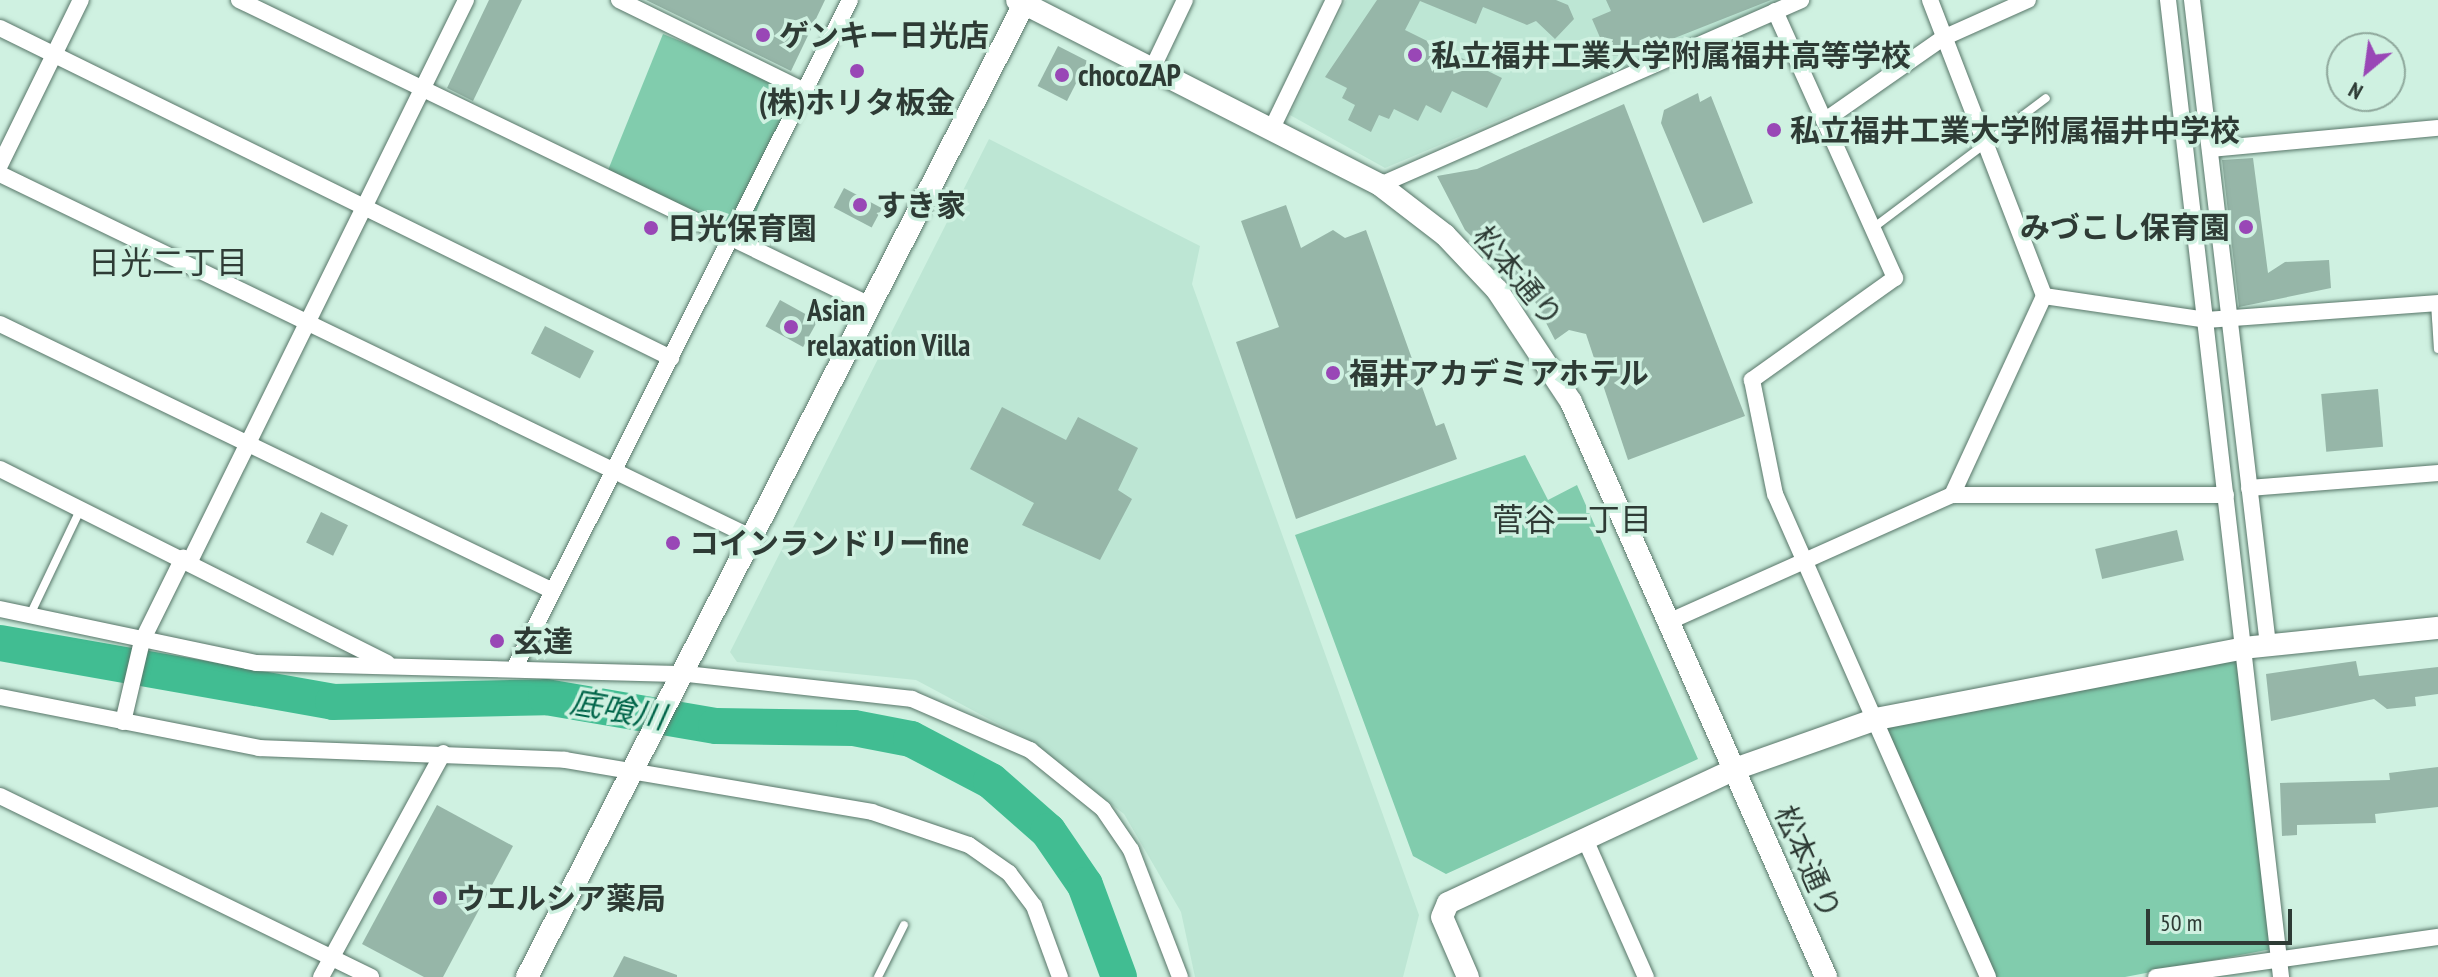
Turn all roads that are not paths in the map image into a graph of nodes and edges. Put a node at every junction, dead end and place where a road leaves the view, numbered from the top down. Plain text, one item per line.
1 (81, 0) edge
2 (239, 0) edge
3 (466, 0) edge
4 (619, 0) edge
5 (850, 0) edge
6 (1185, 0) edge
7 (1334, 0) edge
8 (1801, 0) edge
9 (1930, 0) edge
10 (2028, 0) edge
11 (2168, 0) edge
12 (2192, 0) edge
13 (1022, 1) edge
14 (1775, 11) junction
15 (0, 28) edge
16 (1943, 38) junction
17 (54, 54) junction
18 (1153, 67) junction
19 (422, 89) junction
20 (805, 91) junction
21 (2046, 98) dead end
22 (1824, 121) junction
23 (1273, 126) junction
24 (2438, 128) edge
25 (1984, 144) junction
26 (2210, 149) junction
27 (0, 165) edge
28 (0, 174) edge
29 (1380, 185) junction
30 (364, 207) junction
31 (1872, 228) junction
32 (731, 238) junction
33 (2044, 296) junction
34 (2436, 303) edge
35 (872, 306) junction
36 (2228, 319) junction
37 (2206, 320) junction
38 (307, 323) junction
39 (0, 324) edge
40 (2438, 349) edge
41 (671, 358) junction
42 (248, 444) junction
43 (0, 469) edge
44 (614, 471) junction
45 (2438, 473) edge
46 (2249, 488) junction
47 (1952, 495) junction
48 (2226, 495) junction
49 (81, 508) junction
50 (755, 539) junction
51 (186, 559) junction
52 (1800, 560) junction
53 (553, 591) junction
54 (0, 609) edge
55 (30, 616) junction
56 (1668, 622) junction
57 (2438, 628) edge
58 (2268, 645) junction
59 (140, 646) junction
60 (2243, 648) junction
61 (392, 666) junction
62 (515, 667) junction
63 (683, 682) junction
64 (0, 697) edge
65 (124, 716) junction
66 (1876, 719) junction
67 (443, 753) junction
68 (1735, 769) junction
69 (637, 772) junction
70 (0, 796) edge
71 (1585, 839) junction
72 (904, 925) dead end
73 (2438, 937) edge
74 (332, 958) junction
75 (2278, 958) junction
76 (321, 977) edge
77 (371, 977) edge
78 (527, 977) edge
79 (878, 977) edge
80 (1060, 977) edge
81 (1180, 977) edge
82 (1468, 977) edge
83 (1646, 977) edge
84 (1826, 977) edge
85 (1988, 977) edge
86 (2156, 977) edge
87 (2281, 977) edge

1 - 17 street
2 - 19 street
3 - 19 street
4 - 20 street
5 - 20 street
6 - 18 street
7 - 23 street
8 - 14 street
9 - 16 street
10 - 16 street
11 - 37 street
12 - 26 street
13 - 18 street, 松本通り
13 - 35 street
14 - 22 street
14 - 29 street
15 - 17 street
16 - 22 street
16 - 25 street
17 - 27 street
17 - 30 street
18 - 23 street, 松本通り
19 - 30 street
19 - 32 street
20 - 32 street
21 - 25 lane
22 - 31 street
23 - 29 street, 松本通り
24 - 26 street
25 - 31 lane
25 - 33 street
26 - 36 street
28 - 38 street
29 - 56 street, 松本通り
30 - 38 street
30 - 41 street
31 - 52 street
32 - 35 street
32 - 41 street
33 - 37 street
33 - 47 street
34 - 36 street
34 - 40 lane
35 - 50 street
36 - 37 street
36 - 46 street
37 - 48 street
38 - 42 street
38 - 44 street
39 - 42 street
41 - 44 street
42 - 51 street
42 - 53 street
43 - 49 street
44 - 50 street
44 - 53 street
45 - 46 street
46 - 58 street
47 - 48 street
47 - 52 street
48 - 60 street
49 - 51 street
49 - 55 lane
50 - 63 street
51 - 59 street
51 - 61 street
52 - 56 street
52 - 66 street
53 - 62 street
54 - 55 street
55 - 59 street
56 - 68 street, 松本通り
57 - 58 street
58 - 60 street
59 - 61 street
59 - 65 street
60 - 66 street
60 - 75 street
61 - 62 street
62 - 63 street
63 - 69 street
63 - 81 street
64 - 65 street
65 - 67 street
66 - 68 street
66 - 85 street
67 - 69 street
67 - 74 street
68 - 71 street
68 - 84 street, 松本通り
69 - 78 street
69 - 80 street
70 - 74 street
71 - 82 street
71 - 83 street
72 - 79 lane
73 - 75 street
74 - 76 street
74 - 77 street
75 - 86 street
75 - 87 street

